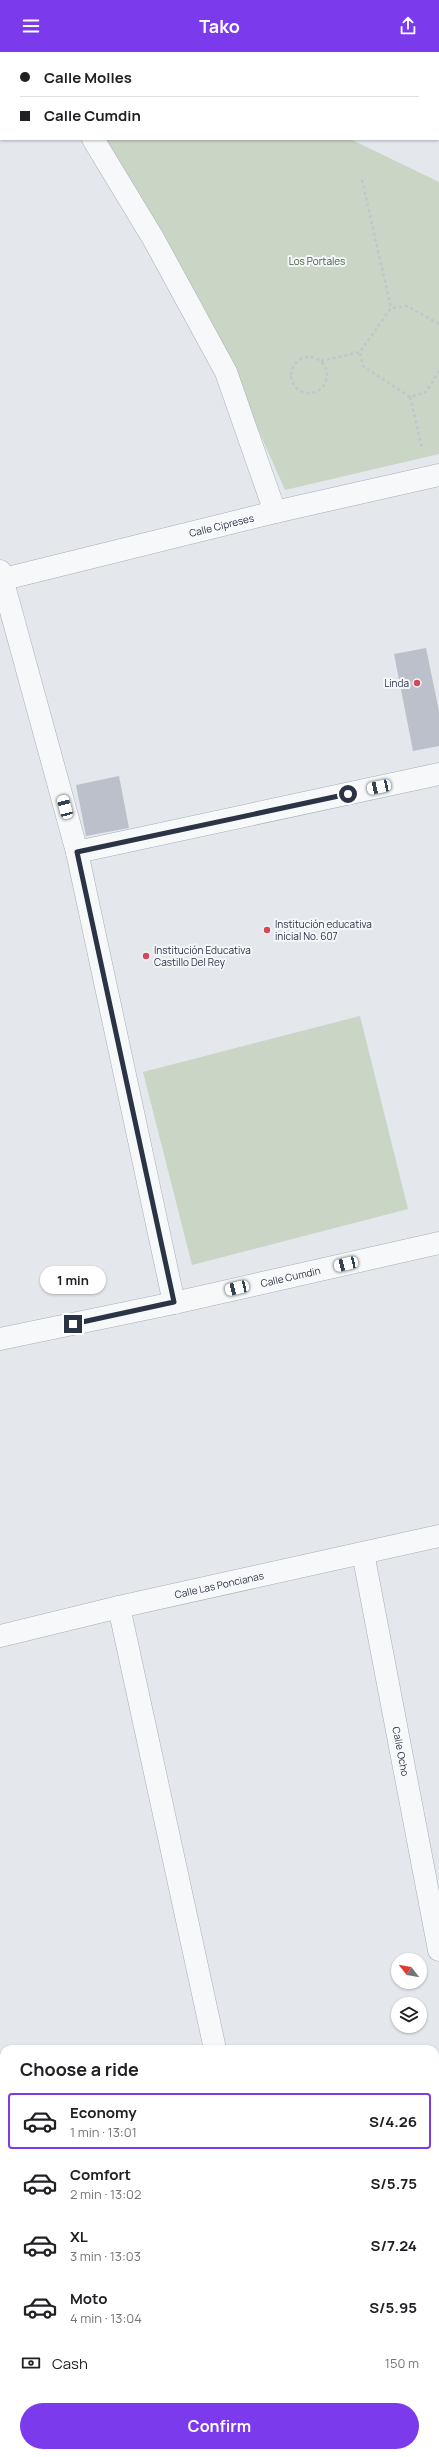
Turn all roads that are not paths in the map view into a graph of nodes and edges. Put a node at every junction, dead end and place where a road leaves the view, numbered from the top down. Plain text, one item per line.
1 (94, 140) edge
2 (439, 475) edge
3 (275, 512) junction
4 (2, 575) edge
5 (439, 774) edge
6 (77, 852) junction
7 (439, 1243) edge
8 (174, 1302) junction
9 (0, 1339) edge
10 (439, 1536) edge
11 (363, 1553) junction
12 (119, 1607) junction
13 (0, 1636) edge
14 (439, 1950) edge
15 (213, 2045) edge

1 - 3 street
2 - 3 street, Calle Cipreses
3 - 4 street, Calle Cipreses
4 - 6 street
5 - 6 street
6 - 8 street
7 - 8 street, Calle Cumdin
8 - 9 street, Calle Cumdin
10 - 11 street, Calle Las Poncianas
11 - 12 street, Calle Las Poncianas
11 - 14 street, Calle Ocho
12 - 13 street, Calle Las Poncianas
12 - 15 street

